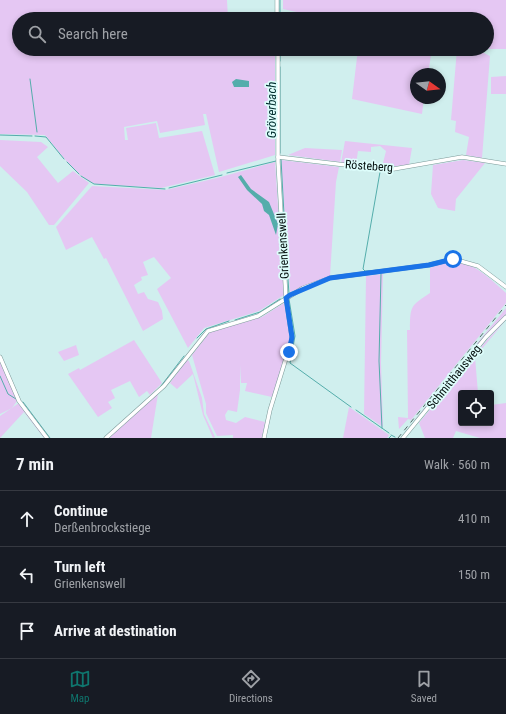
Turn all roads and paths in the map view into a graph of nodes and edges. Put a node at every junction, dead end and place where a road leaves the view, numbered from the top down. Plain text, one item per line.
1 (277, 0) edge
2 (277, 12) edge
3 (278, 56) edge
4 (278, 156) junction
5 (506, 164) edge
6 (506, 288) edge
7 (286, 298) junction
8 (506, 317) edge
9 (0, 357) edge
10 (47, 438) edge
11 (106, 438) edge
12 (264, 438) edge
13 (403, 438) edge

1 - 2 street
3 - 4 street, Grienkenswell
4 - 5 street, Rösteberg
4 - 7 street, Grienkenswell
6 - 7 street
7 - 11 street
7 - 12 street, Grienkenswell
8 - 13 street, Schmitthausweg
9 - 10 street

